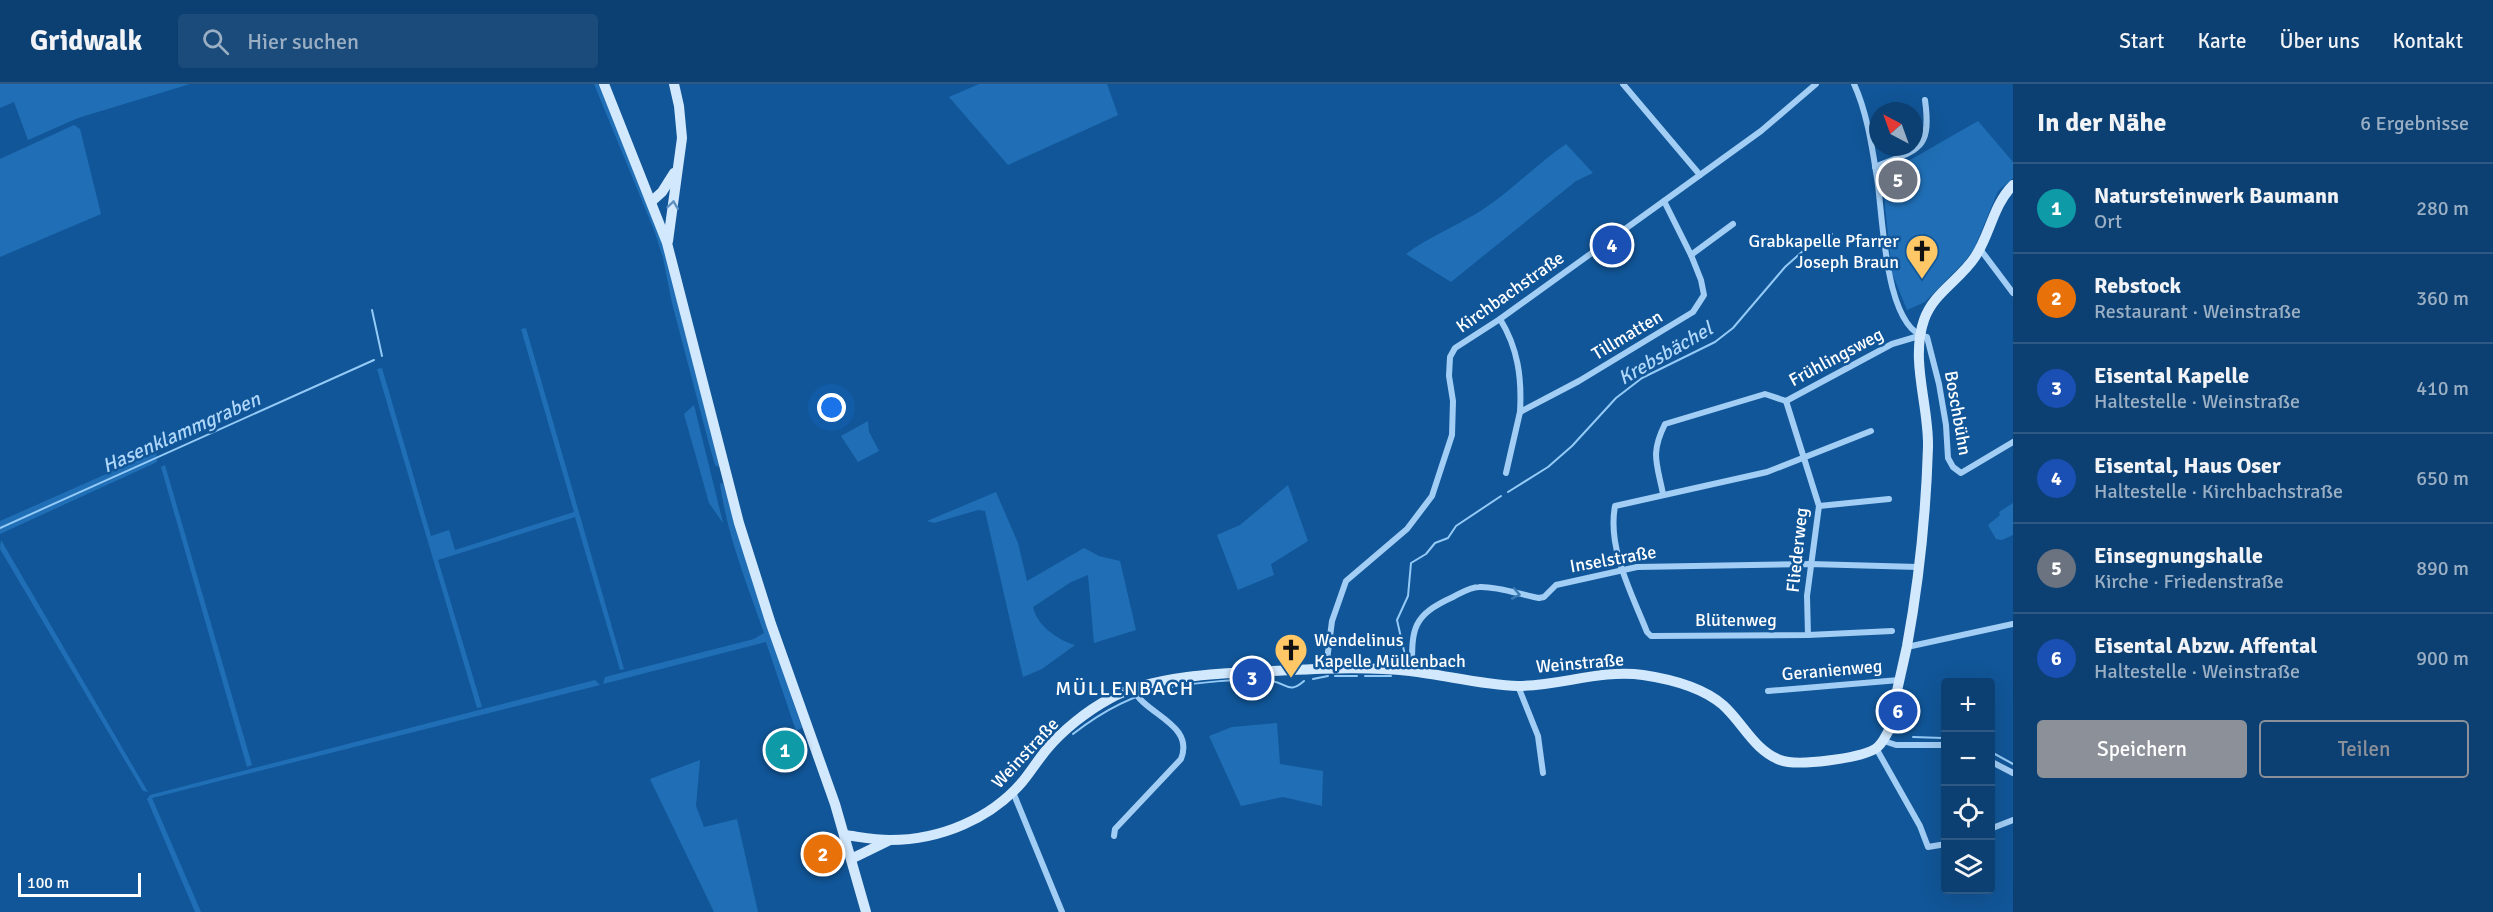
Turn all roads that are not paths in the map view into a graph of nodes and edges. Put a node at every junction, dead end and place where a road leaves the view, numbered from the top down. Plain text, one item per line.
1 (604, 84) edge
2 (674, 84) edge
3 (1623, 84) edge
4 (1816, 84) edge
5 (1854, 84) edge
6 (1925, 100) dead end
7 (1875, 166) junction
8 (677, 167) junction
9 (1700, 175) junction
10 (2013, 185) edge
11 (652, 201) junction
12 (1664, 201) junction
13 (1733, 224) dead end
14 (667, 243) junction
15 (1980, 249) junction
16 (1691, 255) junction
17 (2013, 293) edge
18 (1500, 319) junction
19 (1920, 336) junction
20 (1786, 401) junction
21 (1520, 412) junction
22 (1870, 431) dead end
23 (2013, 442) edge
24 (1804, 459) junction
25 (1506, 473) dead end
26 (1663, 494) junction
27 (1889, 499) dead end
28 (1819, 506) junction
29 (1810, 564) junction
30 (1918, 567) junction
31 (1623, 570) junction
32 (2013, 624) edge
33 (1892, 631) dead end
34 (1808, 635) junction
35 (1906, 646) junction
36 (1326, 668) junction
37 (1412, 671) junction
38 (1899, 680) junction
39 (1518, 686) junction
40 (1768, 691) dead end
41 (1136, 694) junction
42 (1880, 745) junction
43 (1941, 746) edge
44 (1995, 763) edge
45 (1543, 773) dead end
46 (2013, 773) edge
47 (1013, 792) junction
48 (2013, 820) edge
49 (1995, 828) edge
50 (845, 835) junction
51 (1114, 836) dead end
52 (891, 840) junction
53 (1941, 845) edge
54 (851, 859) junction
55 (866, 912) edge
56 (1062, 912) edge

1 - 11 main road
2 - 8 main road
3 - 9 street
4 - 9 street, Kirchbachstraße
5 - 7 street
6 - 7 street
7 - 19 street
8 - 11 main road
14 -> 8 main road
9 - 12 street, Kirchbachstraße
10 - 15 main road
11 - 14 main road
12 - 16 street, Tillmatten
12 - 18 street, Kirchbachstraße
13 - 16 street
14 - 50 main road
15 - 17 street
15 - 19 main road
16 - 21 street, Tillmatten
18 - 21 street
18 - 36 street, Kirchbachstraße
19 - 20 street, Frühlingsweg
19 - 23 street, Boschbühn
19 - 30 main road
20 - 24 street, Fliederweg
20 - 26 street, Frühlingsweg
21 - 25 street
22 - 24 street
24 - 26 street
24 - 28 street, Fliederweg
26 - 31 street
27 - 28 street
28 - 29 street, Fliederweg
29 - 30 street, Inselstraße
29 - 31 street, Inselstraße
29 - 34 street, Fliederweg
30 - 35 main road
31 - 34 street, Blütenweg
37 -> 31 street, Inselstraße
32 - 35 street
33 - 34 street, Blütenweg
35 - 38 main road
36 - 37 main road, Weinstraße
36 - 41 main road, Weinstraße
37 - 39 main road, Weinstraße
38 - 40 street, Geranienweg
38 - 42 main road
39 - 42 main road, Weinstraße
39 - 45 street
41 - 47 main road, Weinstraße
41 - 51 street
42 - 43 street
42 - 53 street
44 - 46 street
47 - 52 main road, Weinstraße
47 - 56 street
48 - 49 street
50 - 52 main road, Weinstraße
50 - 54 main road
52 - 54 main road, Weinstraße
54 - 55 main road

